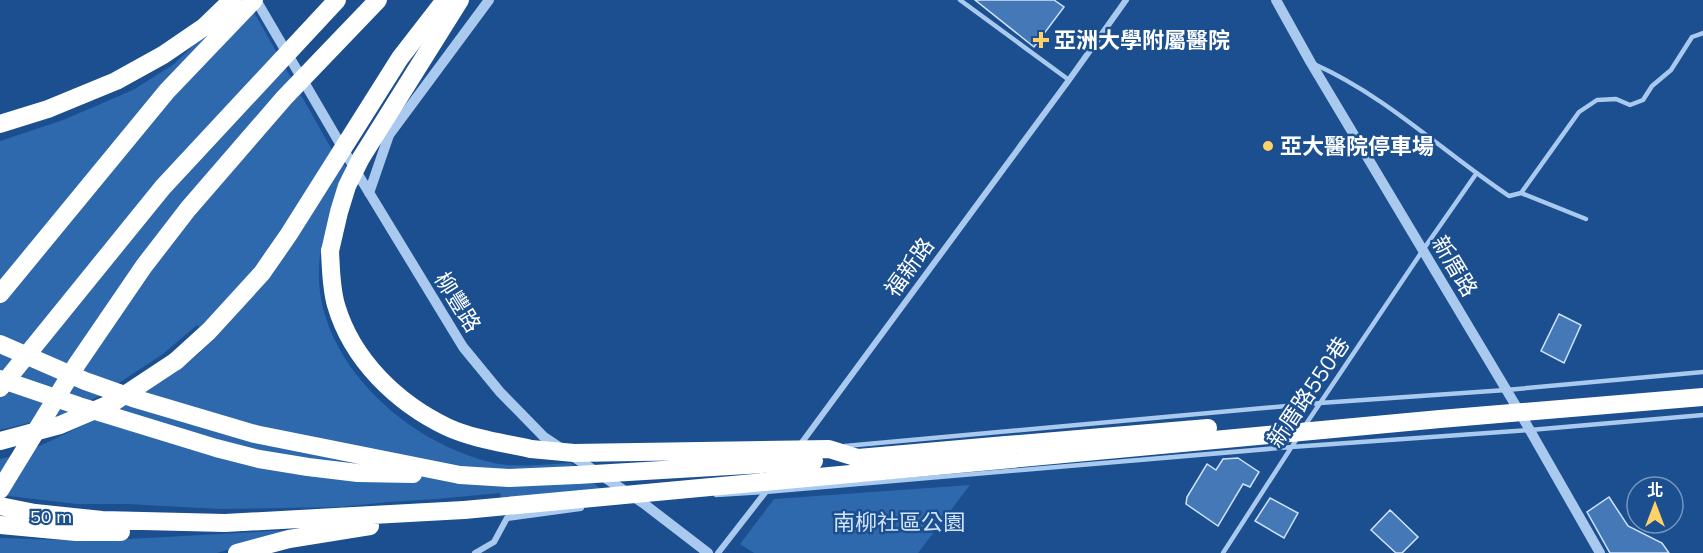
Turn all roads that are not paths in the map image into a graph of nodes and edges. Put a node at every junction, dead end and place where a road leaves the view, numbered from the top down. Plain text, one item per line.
1 (232, 0) edge
2 (255, 0) edge
3 (337, 0) edge
4 (378, 0) edge
5 (445, 0) edge
6 (460, 0) edge
7 (489, 0) edge
8 (960, 0) edge
9 (1126, 0) edge
10 (1276, 0) edge
11 (1703, 33) edge
12 (1311, 63) junction
13 (1069, 81) junction
14 (0, 124) edge
15 (1476, 174) junction
16 (369, 193) junction
17 (1521, 193) junction
18 (1586, 219) dead end
19 (1423, 250) junction
20 (0, 294) edge
21 (0, 345) edge
22 (1703, 372) edge
23 (0, 379) edge
24 (1703, 384) edge
25 (0, 388) edge
26 (1506, 390) junction
27 (1703, 396) edge
28 (1320, 403) junction
29 (1703, 415) edge
30 (1530, 430) junction
31 (0, 441) edge
32 (1291, 447) junction
33 (796, 450) junction
34 (572, 456) junction
35 (858, 458) junction
36 (784, 467) dead end
37 (460, 475) junction
38 (777, 476) dead end
39 (0, 490) edge
40 (765, 492) junction
41 (707, 496) dead end
42 (644, 500) junction
43 (614, 503) dead end
44 (0, 506) edge
45 (591, 507) dead end
46 (464, 510) junction
47 (225, 524) junction
48 (0, 525) edge
49 (237, 553) edge
50 (475, 553) edge
51 (708, 553) edge
52 (718, 553) edge
53 (1223, 553) edge
54 (1600, 553) edge

1 - 14 highway
2 - 16 street, 柳豐路
2 - 20 highway
3 - 25 highway, bridge
4 - 39 highway, bridge
5 - 31 highway, bridge
6 - 35 highway, bridge
7 - 16 street
8 - 13 lane
9 - 13 street, 福新路
10 - 12 street, 新厝路
11 - 17 lane
12 - 15 lane
12 - 19 street, 新厝路
13 - 33 street, 福新路
15 - 17 lane
15 - 19 lane, 新厝路550巷
16 - 34 street, 柳豐路
17 - 18 lane
19 - 26 street, 新厝路
19 - 28 lane, 新厝路550巷
21 - 37 highway, bridge
22 - 26 lane
23 - 37 highway, bridge
24 - 35 highway, bridge
26 - 28 lane
26 - 30 street, 新厝路
27 - 46 highway, bridge
28 - 32 lane, 新厝路550巷
28 - 33 lane
29 - 30 lane
30 - 32 lane
30 - 54 street, 新厝路
32 - 40 lane
32 - 53 lane, 新厝路550巷
33 - 34 lane
33 - 36 street, 福新路
34 - 42 street, 柳豐路
35 - 37 highway, bridge
38 - 40 street
40 - 41 lane
40 - 52 street
42 - 43 street
42 - 51 street, 柳豐路
44 - 47 highway
45 - 50 street
46 - 47 highway
46 - 49 highway
47 - 48 highway

